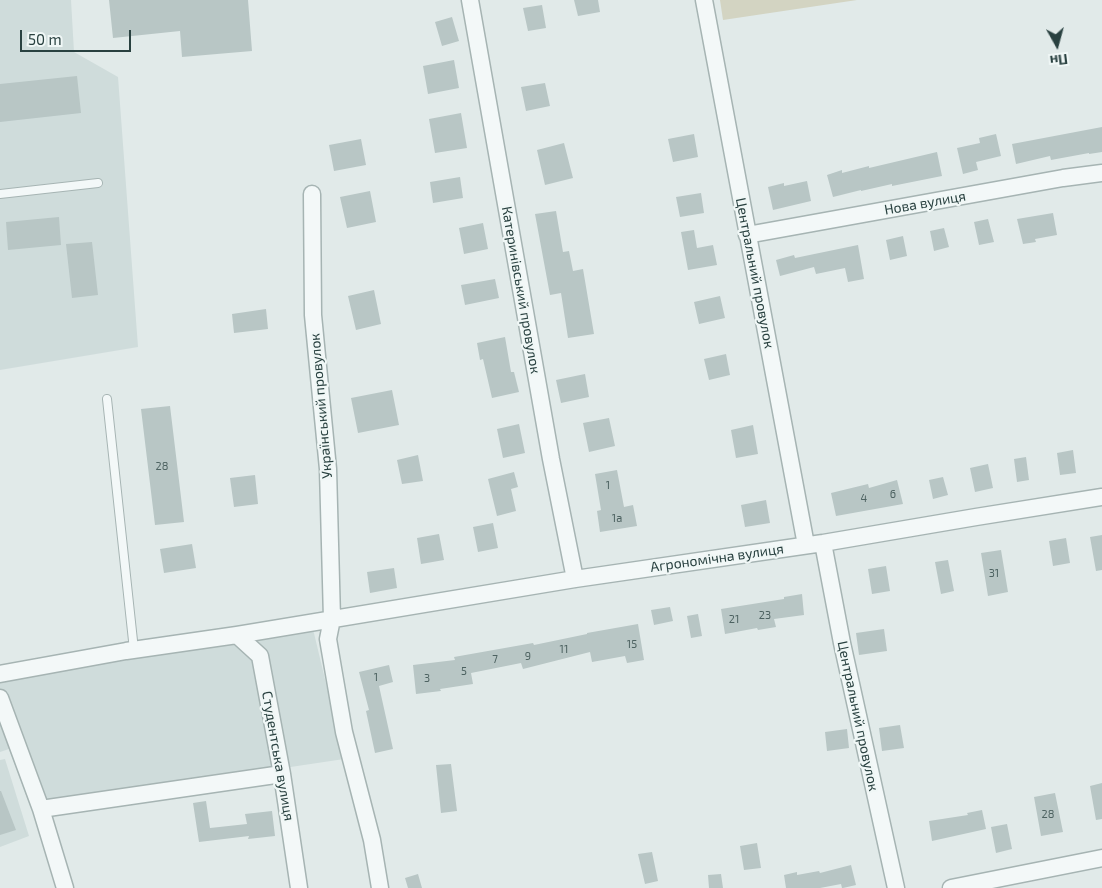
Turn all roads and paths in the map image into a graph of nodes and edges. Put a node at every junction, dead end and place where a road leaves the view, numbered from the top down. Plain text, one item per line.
1 (470, 0) edge
2 (704, 0) edge
3 (1102, 173) edge
4 (98, 183) dead end
5 (0, 194) edge
6 (312, 194) dead end
7 (747, 234) junction
8 (107, 399) dead end
9 (1102, 497) edge
10 (823, 543) junction
11 (806, 545) junction
12 (575, 579) junction
13 (332, 619) junction
14 (237, 635) junction
15 (134, 650) junction
16 (0, 674) edge
17 (0, 698) edge
18 (282, 774) junction
19 (41, 809) junction
20 (1102, 858) edge
21 (65, 888) edge
22 (298, 888) edge
23 (380, 888) edge
24 (896, 888) edge
25 (951, 888) edge

1 - 12 street, Катеринівський провулок
2 - 7 street, Центральний провулок
3 - 7 street, Нова вулиця
4 - 5 lane
6 - 13 street, Український провулок
7 - 11 street, Центральний провулок
8 - 15 lane
9 - 10 street, Агрономічна вулиця
10 - 11 street, Агрономічна вулиця
10 - 24 street, Центральний провулок
11 - 12 street, Агрономічна вулиця
12 - 13 street, Агрономічна вулиця
13 - 14 street, Агрономічна вулиця
13 - 23 street, Український провулок
14 - 15 street, Агрономічна вулиця
14 - 18 street, Студентська вулиця
15 - 16 street, Агрономічна вулиця
17 - 19 street
18 - 19 street
18 - 22 street, Студентська вулиця
19 - 21 street
20 - 25 street

